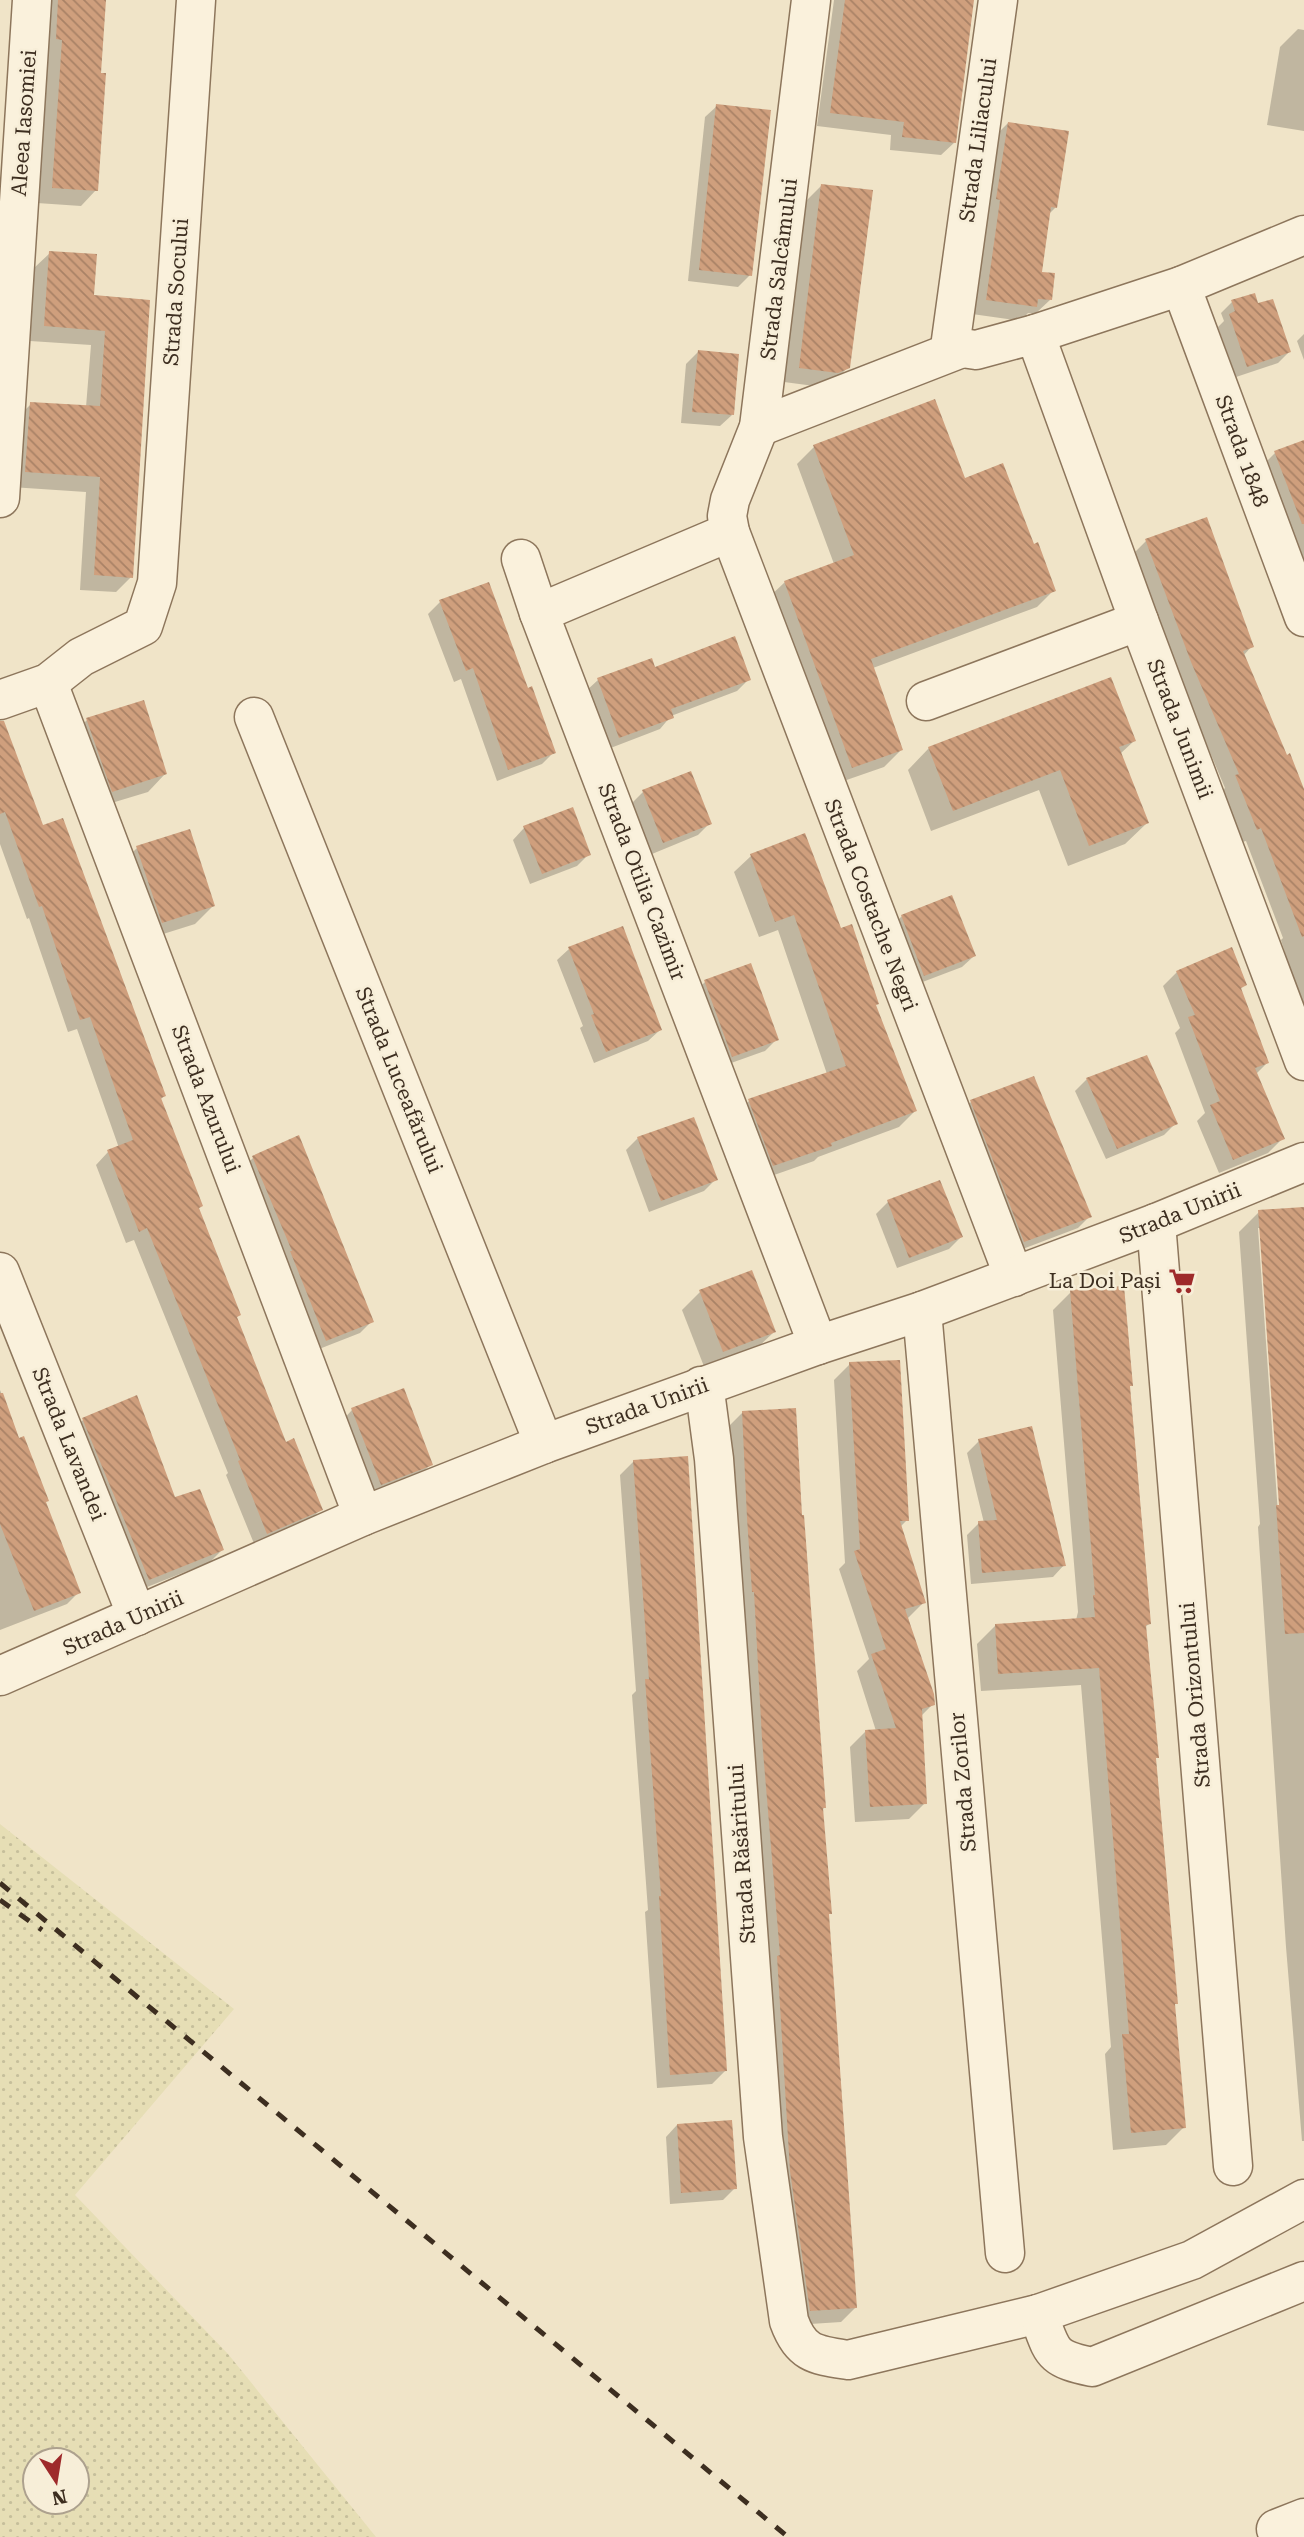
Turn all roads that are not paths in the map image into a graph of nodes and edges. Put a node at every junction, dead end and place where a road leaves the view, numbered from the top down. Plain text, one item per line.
1 (32, 0) edge
2 (196, 0) edge
3 (811, 0) edge
4 (998, 0) edge
5 (1304, 235) edge
6 (1181, 286) junction
7 (1035, 334) junction
8 (962, 348) junction
9 (759, 427) junction
10 (0, 498) edge
11 (730, 532) junction
12 (521, 559) dead end
13 (539, 613) junction
14 (1304, 617) edge
15 (1139, 621) junction
16 (48, 682) junction
17 (0, 700) edge
18 (926, 701) dead end
19 (254, 716) dead end
20 (1304, 1061) edge
21 (1304, 1162) edge
22 (1156, 1223) junction
23 (0, 1272) edge
24 (1014, 1277) junction
25 (922, 1311) junction
26 (818, 1345) junction
27 (701, 1386) junction
28 (544, 1444) junction
29 (363, 1516) junction
30 (137, 1616) junction
31 (0, 1676) edge
32 (1233, 2166) dead end
33 (1304, 2199) edge
34 (1005, 2253) dead end
35 (1304, 2281) edge
36 (1038, 2314) junction

1 - 10 street, Aleea Iasomiei
2 - 16 street, Strada Socului
3 - 9 street, Strada Salcâmului
4 - 8 street, Strada Liliacului
5 - 6 street
6 - 7 street
6 - 14 street, Strada 1848
7 - 8 street
7 - 15 street, Strada Junimii
8 - 9 street
9 - 11 street, Strada Salcâmului
11 - 13 street
11 - 24 street, Strada Costache Negri
12 - 13 street, Strada Otilia Cazimir
13 - 26 street, Strada Otilia Cazimir
15 - 18 street
15 - 20 street, Strada Junimii
16 - 17 street
16 - 29 street, Strada Azurului
19 - 28 street, Strada Luceafǎrului
21 - 22 street, Strada Unirii
22 - 24 street, Strada Unirii
22 - 32 street, Strada Orizontului
23 - 30 street, Strada Lavandei
24 - 25 street, Strada Unirii
25 - 26 street, Strada Unirii
25 - 34 street, Strada Zorilor
26 - 27 street, Strada Unirii
27 - 28 street, Strada Unirii
27 - 36 street, Strada Răsăritului
28 - 29 street, Strada Unirii
29 - 30 street, Strada Unirii
30 - 31 street, Strada Unirii
33 - 36 street
35 - 36 street

